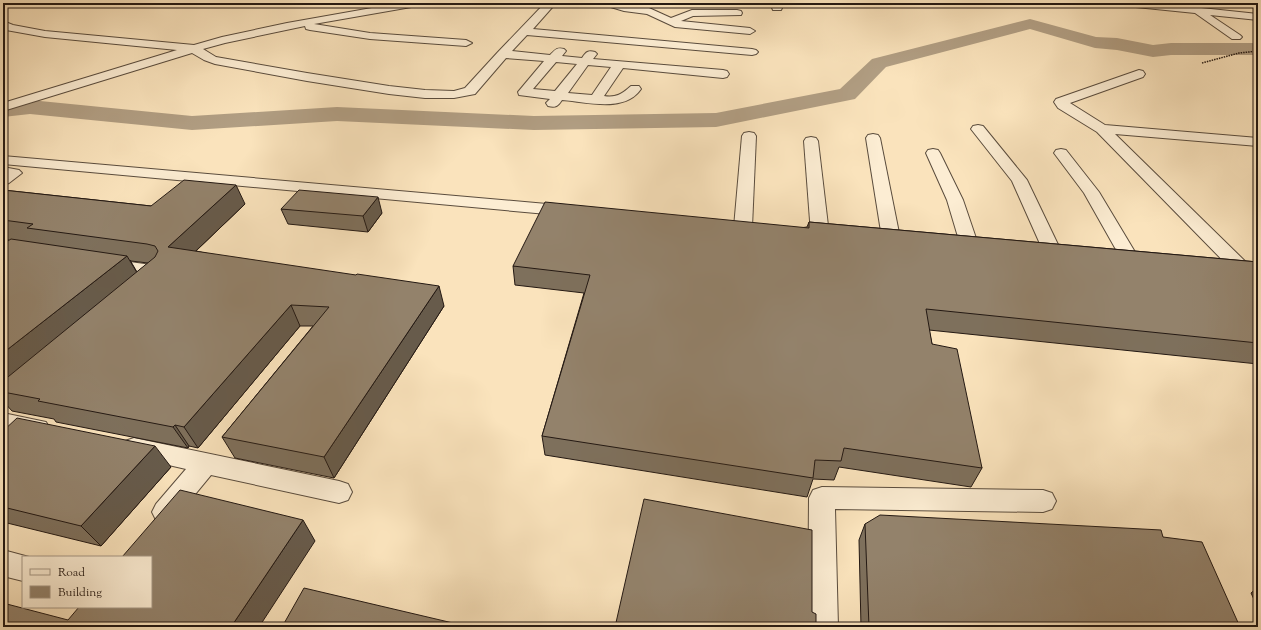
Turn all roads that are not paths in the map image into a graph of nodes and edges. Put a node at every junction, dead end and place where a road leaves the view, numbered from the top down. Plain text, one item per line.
1 (417, 3) edge
2 (551, 3) edge
3 (608, 3) edge
4 (1126, 3) edge
5 (1197, 8) edge
6 (737, 13) dead end
7 (1258, 16) edge
8 (674, 23) junction
9 (3, 24) edge
10 (297, 24) junction
11 (524, 31) junction
12 (750, 31) dead end
13 (572, 35) junction
14 (1236, 37) dead end
15 (603, 38) junction
16 (634, 41) junction
17 (466, 43) dead end
18 (666, 44) junction
19 (193, 48) junction
20 (752, 52) dead end
21 (626, 53) dead end
22 (502, 54) junction
23 (553, 59) junction
24 (585, 62) junction
25 (619, 65) junction
26 (654, 69) junction
27 (723, 74) dead end
28 (1139, 74) dead end
29 (635, 89) dead end
30 (559, 95) junction
31 (596, 99) junction
32 (3, 107) edge
33 (549, 108) dead end
34 (978, 129) dead end
35 (1102, 129) junction
36 (749, 136) dead end
37 (873, 138) dead end
38 (810, 141) dead end
39 (1258, 142) edge
40 (933, 153) dead end
41 (1061, 153) dead end
42 (3, 160) edge
43 (3, 172) edge
44 (3, 180) edge
45 (584, 212) edge
46 (743, 227) edge
47 (820, 234) edge
48 (891, 239) edge
49 (970, 247) edge
50 (1054, 255) edge
51 (89, 262) edge
52 (1132, 262) edge
53 (1222, 270) edge
54 (1251, 273) edge
55 (141, 288) edge
56 (3, 422) edge
57 (58, 433) edge
58 (112, 444) edge
59 (206, 462) junction
60 (339, 492) dead end
61 (1043, 501) dead end
62 (151, 528) edge
63 (3, 563) edge
64 (22, 568) edge
65 (823, 627) edge

1 - 10 street
2 - 11 street
3 - 8 street
4 - 5 street
5 - 7 street
5 - 14 street
6 - 8 street
8 - 12 street
8 - 18 street
9 - 19 street
10 - 17 street
10 - 19 street
11 - 13 street
11 - 22 street
13 - 15 street
13 - 23 street
15 - 16 street
15 - 24 street
16 - 18 street
16 - 21 street
18 - 20 street
18 - 26 street
19 - 22 street
19 - 32 street
22 - 23 street
23 - 24 street
23 - 30 street
24 - 25 street
24 - 30 street
25 - 26 street
25 - 31 street
26 - 27 street
28 - 35 street
29 - 31 street
30 - 31 street
30 - 33 street
34 - 50 street
35 - 39 street
35 - 54 street
36 - 46 street
37 - 48 street
38 - 47 street
40 - 49 street
41 - 52 street
42 - 45 street
43 - 44 street
51 - 55 street
53 - 54 street
56 - 57 street
58 - 59 street
59 - 60 street
59 - 62 street
61 - 65 street
63 - 64 street

